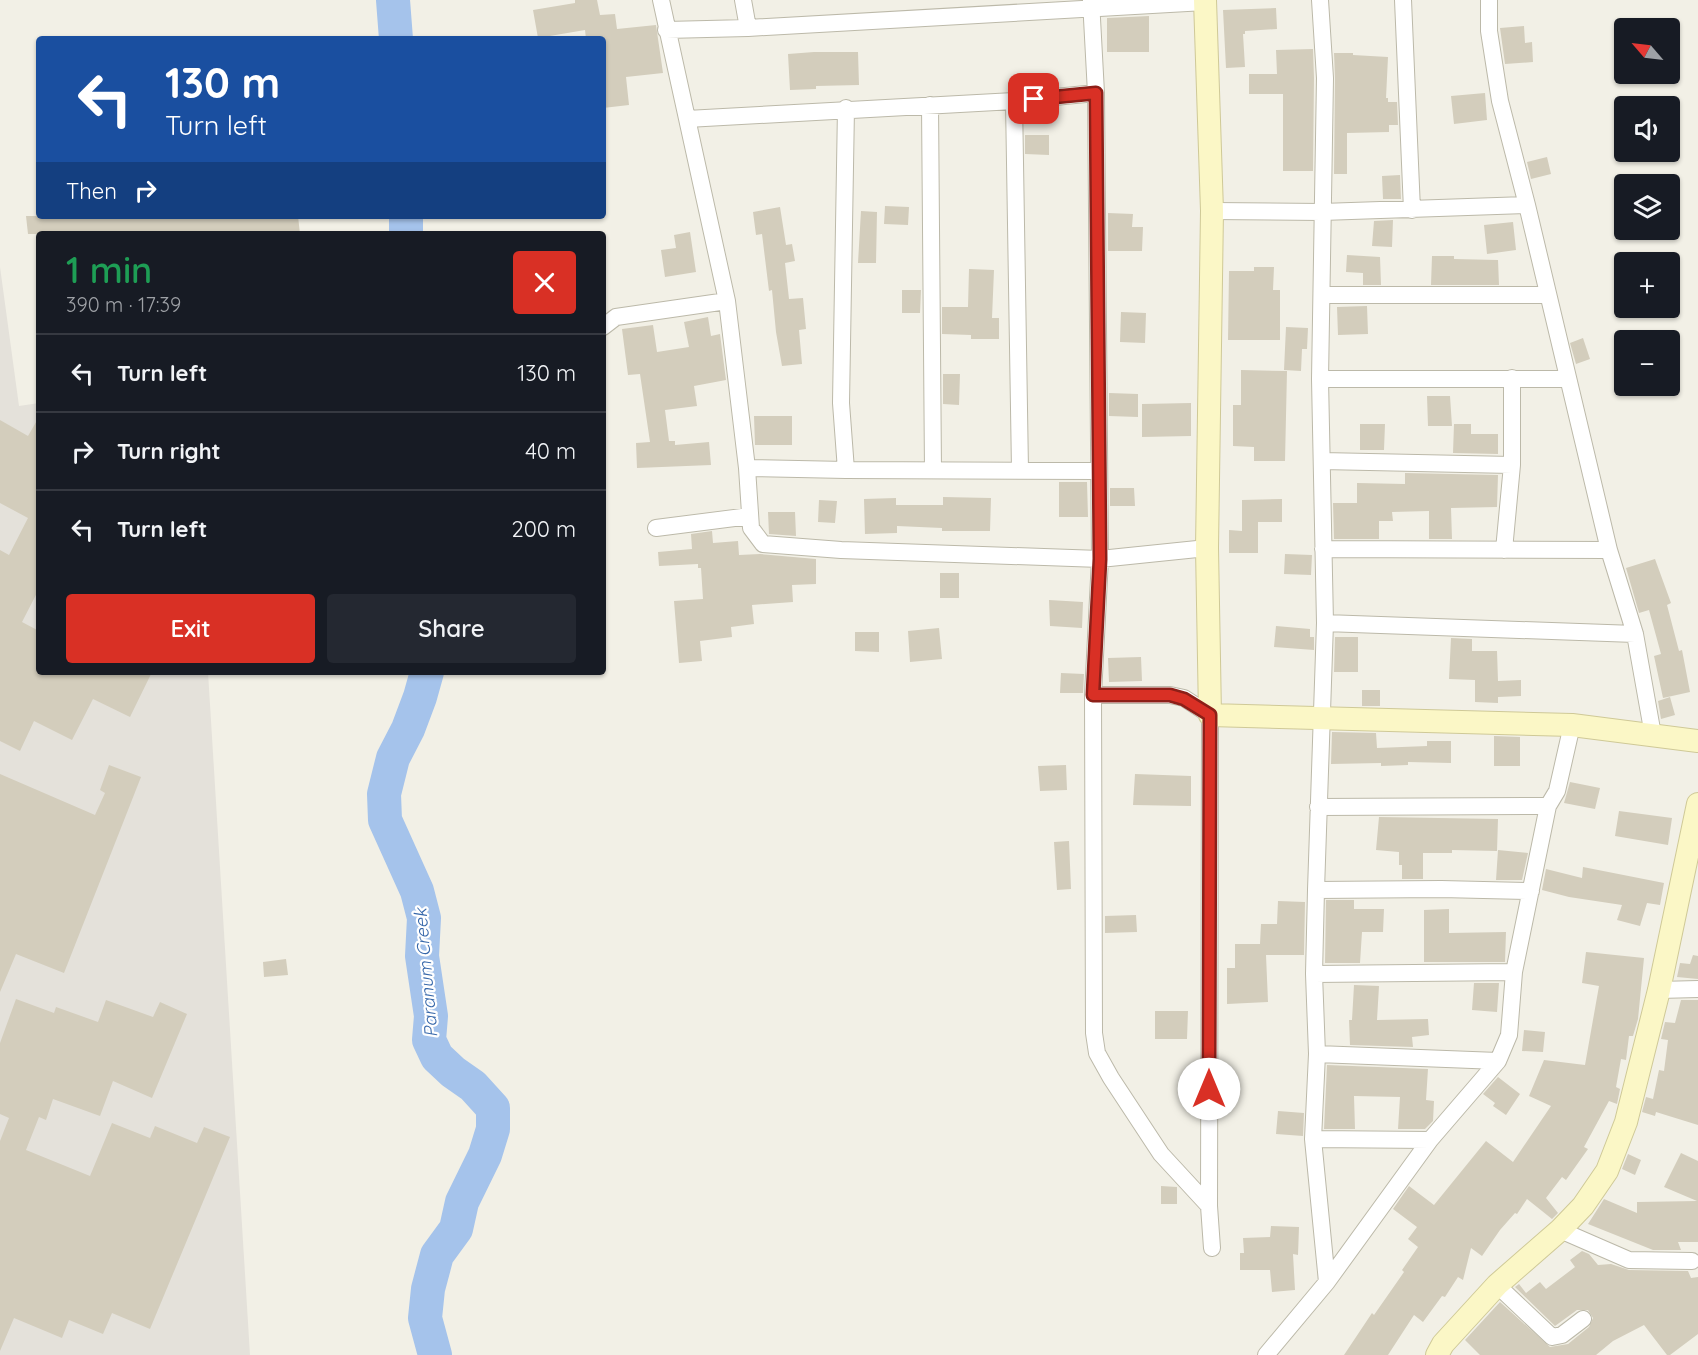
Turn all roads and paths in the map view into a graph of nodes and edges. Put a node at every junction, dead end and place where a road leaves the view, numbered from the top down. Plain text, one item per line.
1 (661, 0) edge
2 (743, 0) edge
3 (1320, 0) edge
4 (1403, 0) edge
5 (1489, 0) edge
6 (1205, 1) edge
7 (1091, 4) edge
8 (748, 28) junction
9 (666, 30) junction
10 (1096, 93) junction
11 (1014, 100) junction
12 (930, 105) junction
13 (846, 108) junction
14 (687, 119) junction
15 (1527, 205) junction
16 (1412, 210) junction
17 (1212, 211) junction
18 (1322, 212) junction
19 (1322, 295) junction
20 (1548, 296) junction
21 (727, 301) junction
22 (606, 325) edge
23 (1512, 378) junction
24 (1320, 379) junction
25 (1568, 379) junction
26 (1322, 461) junction
27 (1512, 465) junction
28 (747, 468) junction
29 (846, 470) junction
30 (933, 470) junction
31 (1020, 470) junction
32 (1099, 471) junction
33 (750, 516) junction
34 (656, 528) dead end
35 (1207, 548) junction
36 (1323, 549) junction
37 (1504, 550) junction
38 (1609, 550) junction
39 (1100, 559) junction
40 (1325, 623) junction
41 (1635, 634) junction
42 (1093, 695) junction
43 (1210, 715) junction
44 (1322, 717) junction
45 (1572, 725) junction
46 (1653, 735) junction
47 (1698, 741) edge
48 (1698, 804) edge
49 (1548, 806) junction
50 (1318, 807) junction
51 (1316, 890) junction
52 (1531, 891) junction
53 (1514, 972) junction
54 (1314, 974) junction
55 (1698, 988) edge
56 (1659, 990) junction
57 (1317, 1054) junction
58 (1498, 1061) junction
59 (1313, 1139) junction
60 (1430, 1140) junction
61 (1209, 1206) junction
62 (1560, 1230) junction
63 (1212, 1248) dead end
64 (1692, 1261) dead end
65 (1327, 1282) junction
66 (1497, 1285) junction
67 (1583, 1319) dead end
68 (1266, 1355) edge
69 (1437, 1355) edge

1 - 9 street
2 - 8 street
3 - 18 street
4 - 16 street
5 - 15 street
6 - 7 street
6 - 17 street
7 - 8 street
7 - 10 street
8 - 9 street
9 - 14 street
10 - 11 street
10 - 32 street
11 - 12 street
11 - 31 street
12 - 13 street
12 - 30 street
13 - 14 street
13 - 29 street
14 - 21 street
15 - 16 street
15 - 20 street
16 - 18 street
17 - 18 street
17 - 35 street
18 - 19 street
19 - 20 street
19 - 24 street
20 - 25 street
21 - 22 street
21 - 28 street
23 - 24 street
23 - 25 street
23 - 27 street
24 - 26 street
25 - 38 street
26 - 27 street
26 - 36 street
27 - 37 street
28 - 29 street
28 - 33 street
29 - 30 street
30 - 31 street
31 - 32 street
32 - 39 street
33 - 34 street
33 - 39 street
35 - 39 street
35 - 43 street
36 - 37 street
36 - 40 street
37 - 38 street
38 - 41 street
39 - 42 street
40 - 41 street
40 - 44 street
41 - 46 street
42 - 43 street
42 - 61 street
43 - 44 street
43 - 61 street
44 - 45 street
44 - 50 street
45 - 46 street
45 - 49 street
46 - 47 street
48 - 56 street
49 - 50 street
49 - 52 street
50 - 51 street
51 - 52 street
51 - 54 street
52 - 53 street
53 - 54 street
53 - 58 street
54 - 57 street
55 - 56 street
56 - 62 street
57 - 58 street
57 - 59 street
58 - 60 street
59 - 60 street
59 - 65 street
60 - 65 street
61 - 63 street
62 - 64 street
62 - 66 street
65 - 68 street
66 - 67 street
66 - 69 street

